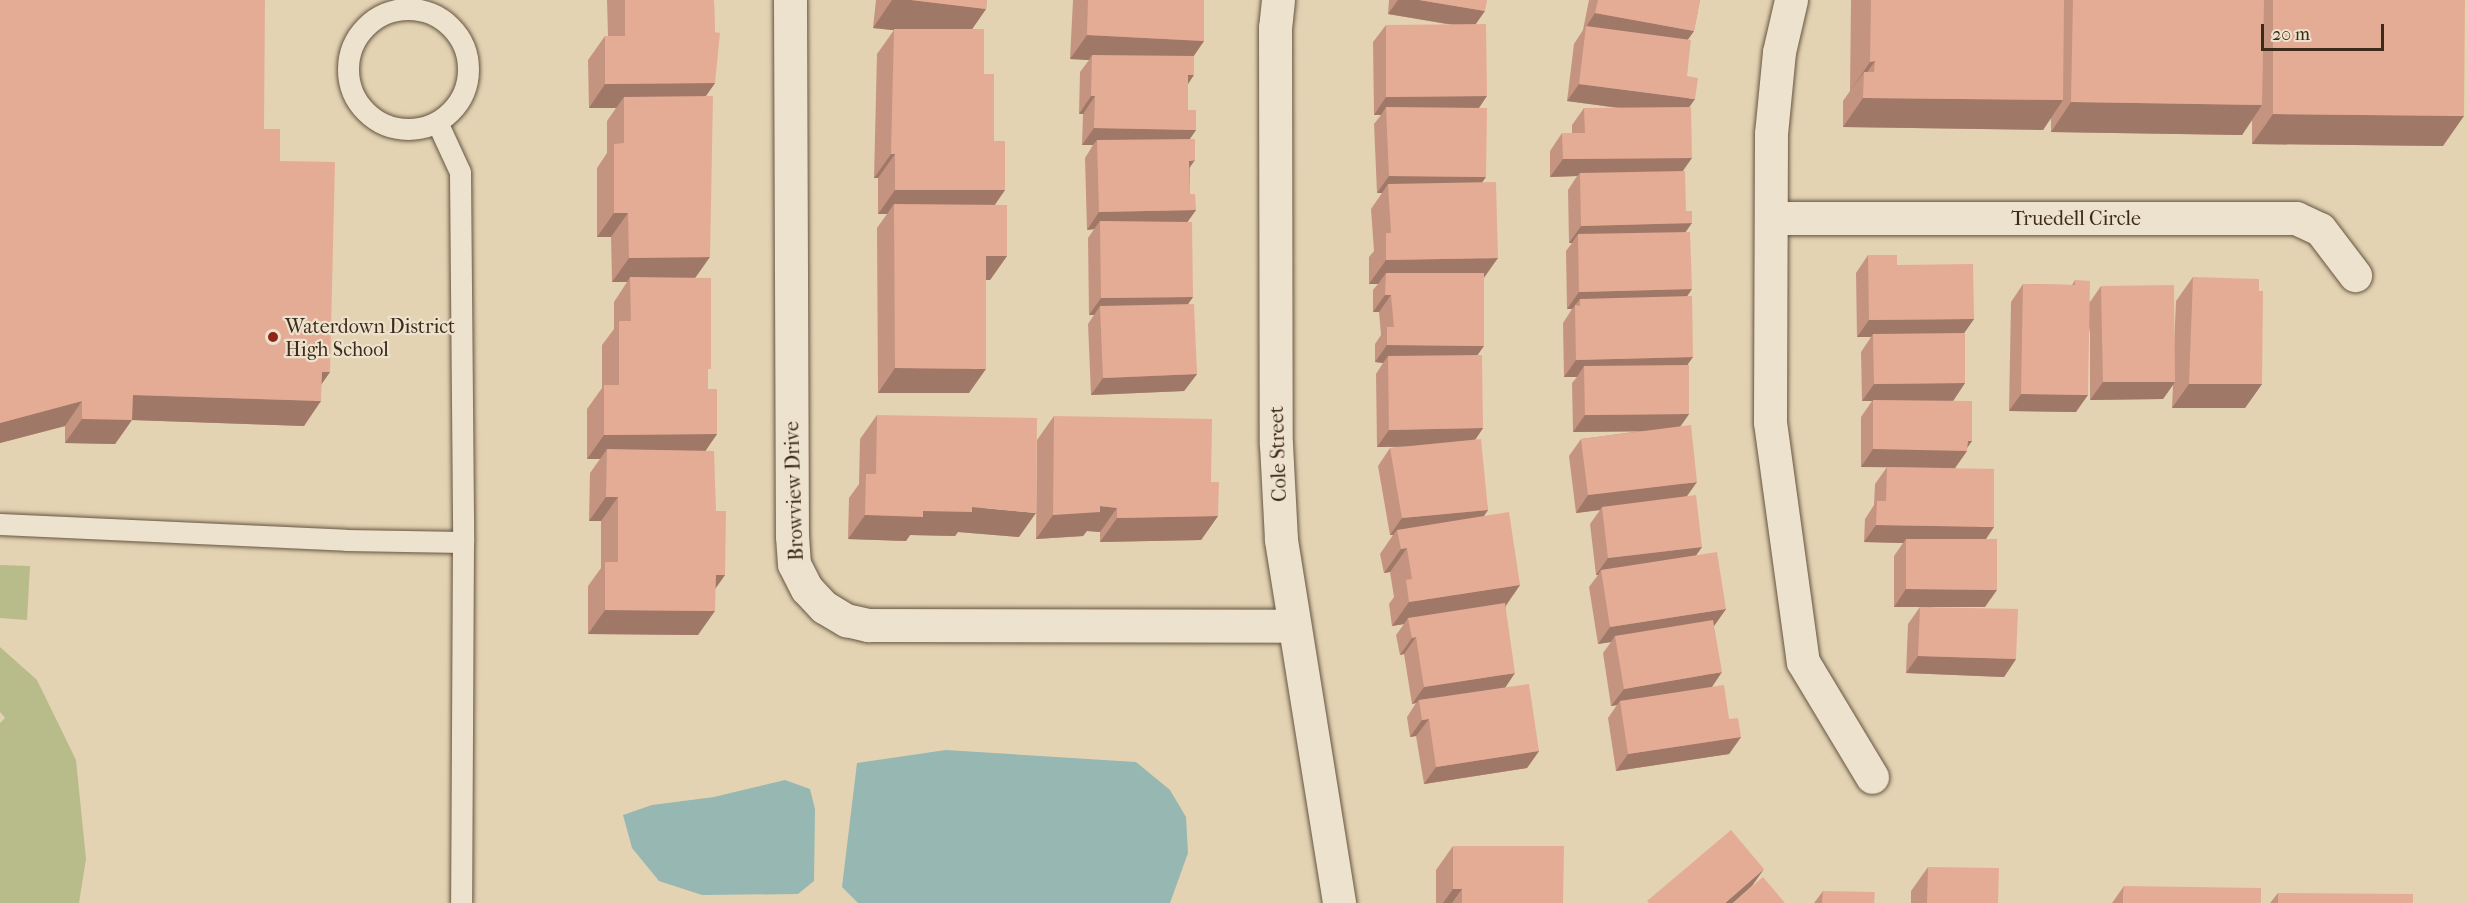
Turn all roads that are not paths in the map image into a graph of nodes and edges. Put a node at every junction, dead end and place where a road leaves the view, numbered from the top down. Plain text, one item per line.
1 (790, 0) edge
2 (1278, 0) edge
3 (1791, 0) edge
4 (437, 122) junction
5 (1771, 218) junction
6 (2355, 275) dead end
7 (0, 524) edge
8 (463, 542) junction
9 (1294, 626) junction
10 (1872, 777) dead end
11 (461, 903) edge
12 (1339, 903) edge

1 - 9 street, Browview Drive
2 - 9 street, Cole Street
3 - 5 street
4 - 4 lane
4 - 8 lane
5 - 6 street, Truedell Circle
5 - 10 street
7 - 8 lane
8 - 11 lane
9 - 12 street, Cole Street

